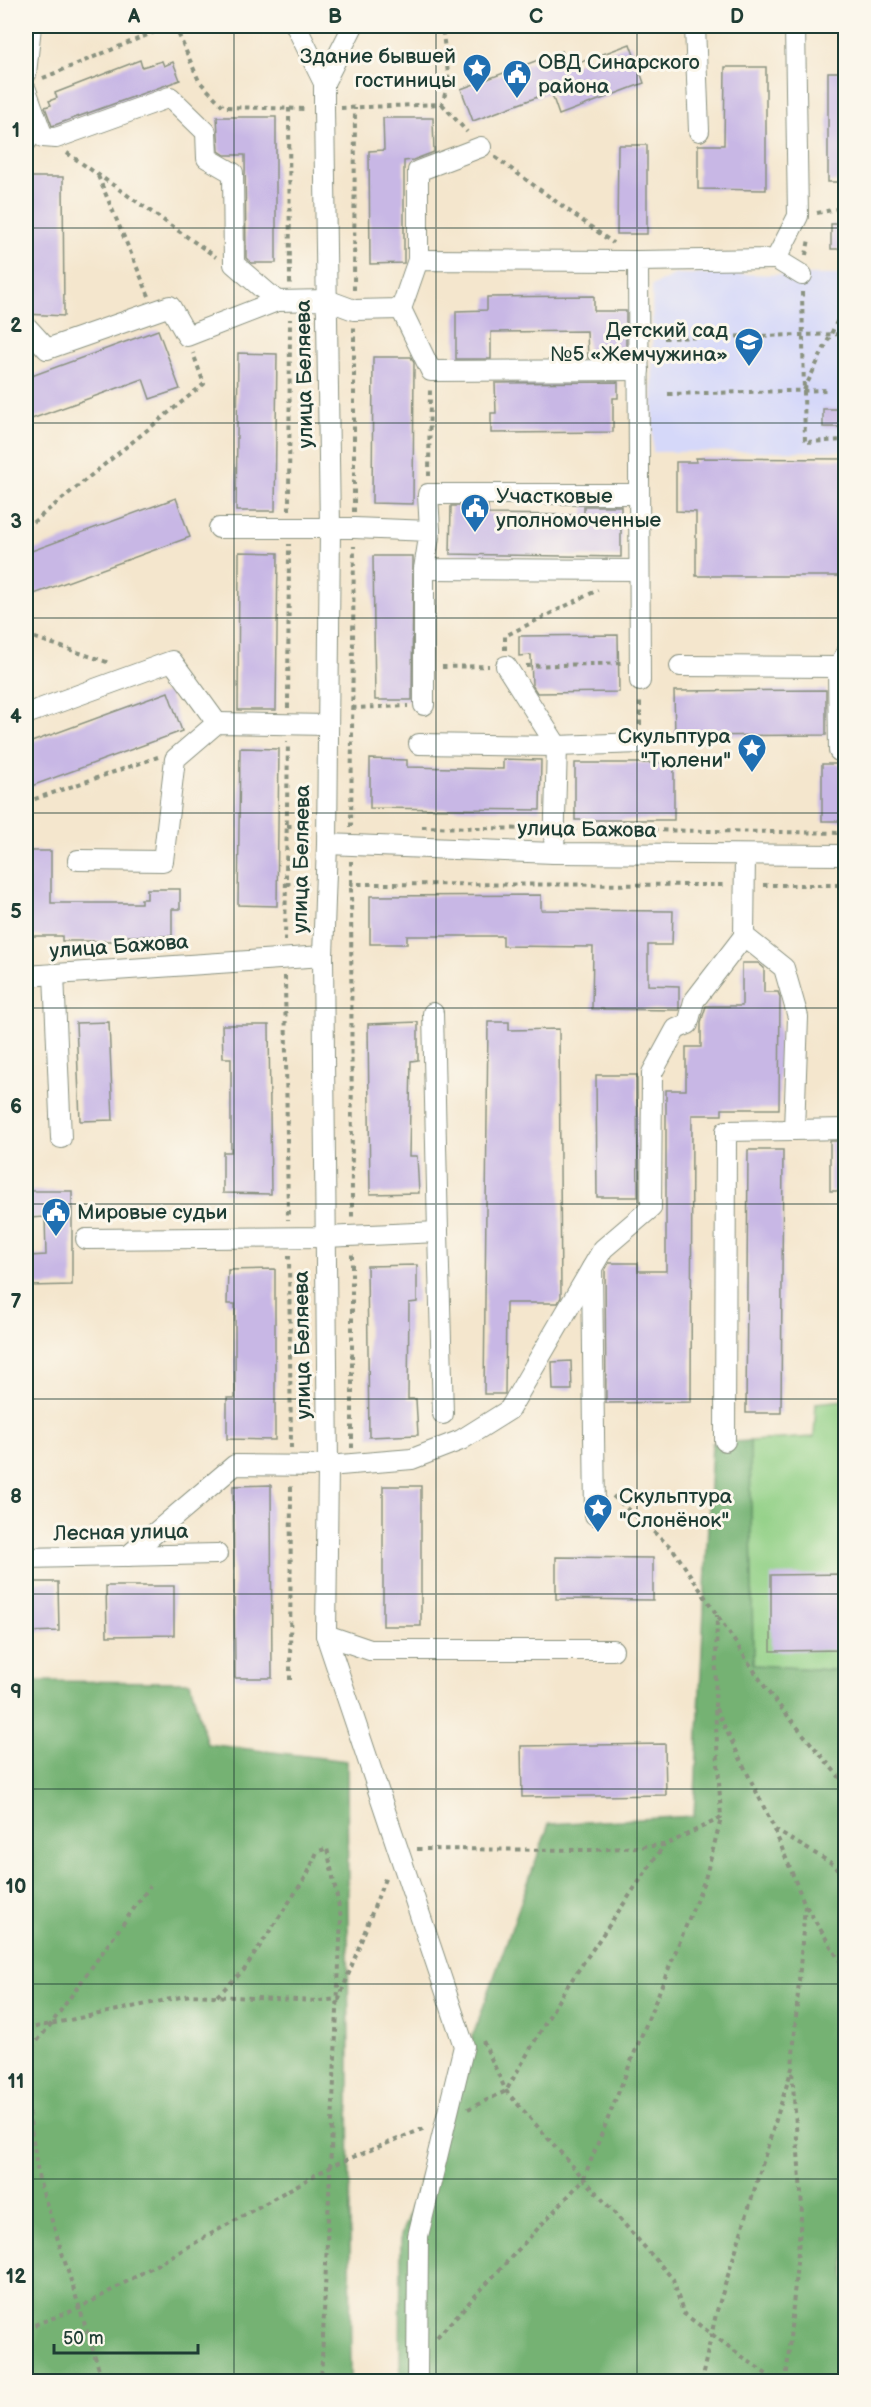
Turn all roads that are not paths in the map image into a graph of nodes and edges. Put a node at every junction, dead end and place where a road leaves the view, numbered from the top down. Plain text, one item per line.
1 (31, 26) edge
2 (296, 26) edge
3 (353, 26) edge
4 (695, 26) edge
5 (795, 26) edge
6 (29, 81) edge
7 (324, 83) junction
8 (699, 131) dead end
9 (30, 140) edge
10 (481, 147) road end
11 (776, 259) junction
12 (418, 260) junction
13 (638, 261) junction
14 (802, 275) road end
15 (327, 300) junction
16 (284, 301) junction
17 (401, 309) junction
18 (26, 326) edge
19 (639, 370) junction
20 (639, 494) junction
21 (219, 528) dead end
22 (330, 528) junction
23 (430, 531) junction
24 (424, 569) junction
25 (639, 570) junction
26 (842, 660) edge
27 (506, 666) road end
28 (680, 666) dead end
29 (640, 672) road end
30 (424, 705) road end
31 (26, 714) edge
32 (217, 723) junction
33 (327, 725) junction
34 (640, 743) road end
35 (419, 744) dead end
36 (557, 746) junction
37 (846, 751) edge
38 (327, 844) junction
39 (554, 853) junction
40 (745, 855) junction
41 (846, 855) edge
42 (78, 860) dead end
43 (744, 936) junction
44 (323, 957) junction
45 (54, 974) junction
46 (26, 976) edge
47 (433, 1013) dead end
48 (846, 1129) edge
49 (794, 1130) junction
50 (61, 1138) dead end
51 (438, 1233) junction
52 (325, 1237) junction
53 (86, 1239) dead end
54 (592, 1268) junction
55 (443, 1414) dead end
56 (725, 1441) dead end
57 (328, 1466) junction
58 (595, 1515) dead end
59 (218, 1554) dead end
60 (128, 1556) junction
61 (26, 1558) edge
62 (326, 1635) junction
63 (613, 1650) dead end
64 (417, 2382) edge

1 - 6 street
2 - 7 street, улица Беляева
3 - 7 street, улица Беляева
4 - 8 street
5 - 11 street
6 - 9 street
7 - 15 street, улица Беляева
9 - 16 street
10 - 12 street
11 - 13 street
11 - 14 street
12 - 13 street
12 - 17 street
13 - 19 street
15 - 16 street
15 - 17 street
15 - 22 street, улица Беляева
16 - 18 street
17 - 19 street
19 - 20 street
20 - 23 street
20 - 25 street
21 - 22 street
22 - 23 street
22 - 33 street, улица Беляева
23 - 24 street
24 - 25 street
24 - 30 street
25 - 29 street
26 - 28 street
26 - 37 street
27 - 36 street
31 - 32 street
32 - 33 street
32 - 42 street
33 - 38 street, улица Беляева
34 - 36 street
35 - 36 street
36 - 39 street
38 - 39 street, улица Бажова
38 - 44 street, улица Беляева
39 - 40 street, улица Бажова
40 - 41 street, улица Бажова
40 - 43 street
43 - 49 street
43 - 54 street
44 - 45 street, улица Бажова
44 - 52 street, улица Беляева
45 - 46 street, улица Бажова
45 - 50 street
47 - 51 street
48 - 49 street
49 - 56 street
51 - 52 street
51 - 55 street
52 - 53 street
52 - 57 street, улица Беляева
54 - 57 street
54 - 58 street
57 - 60 street
57 - 62 street, улица Беляева
59 - 60 street, Лесная улица
60 - 61 street, Лесная улица
62 - 63 street
62 - 64 street, улица Беляева

